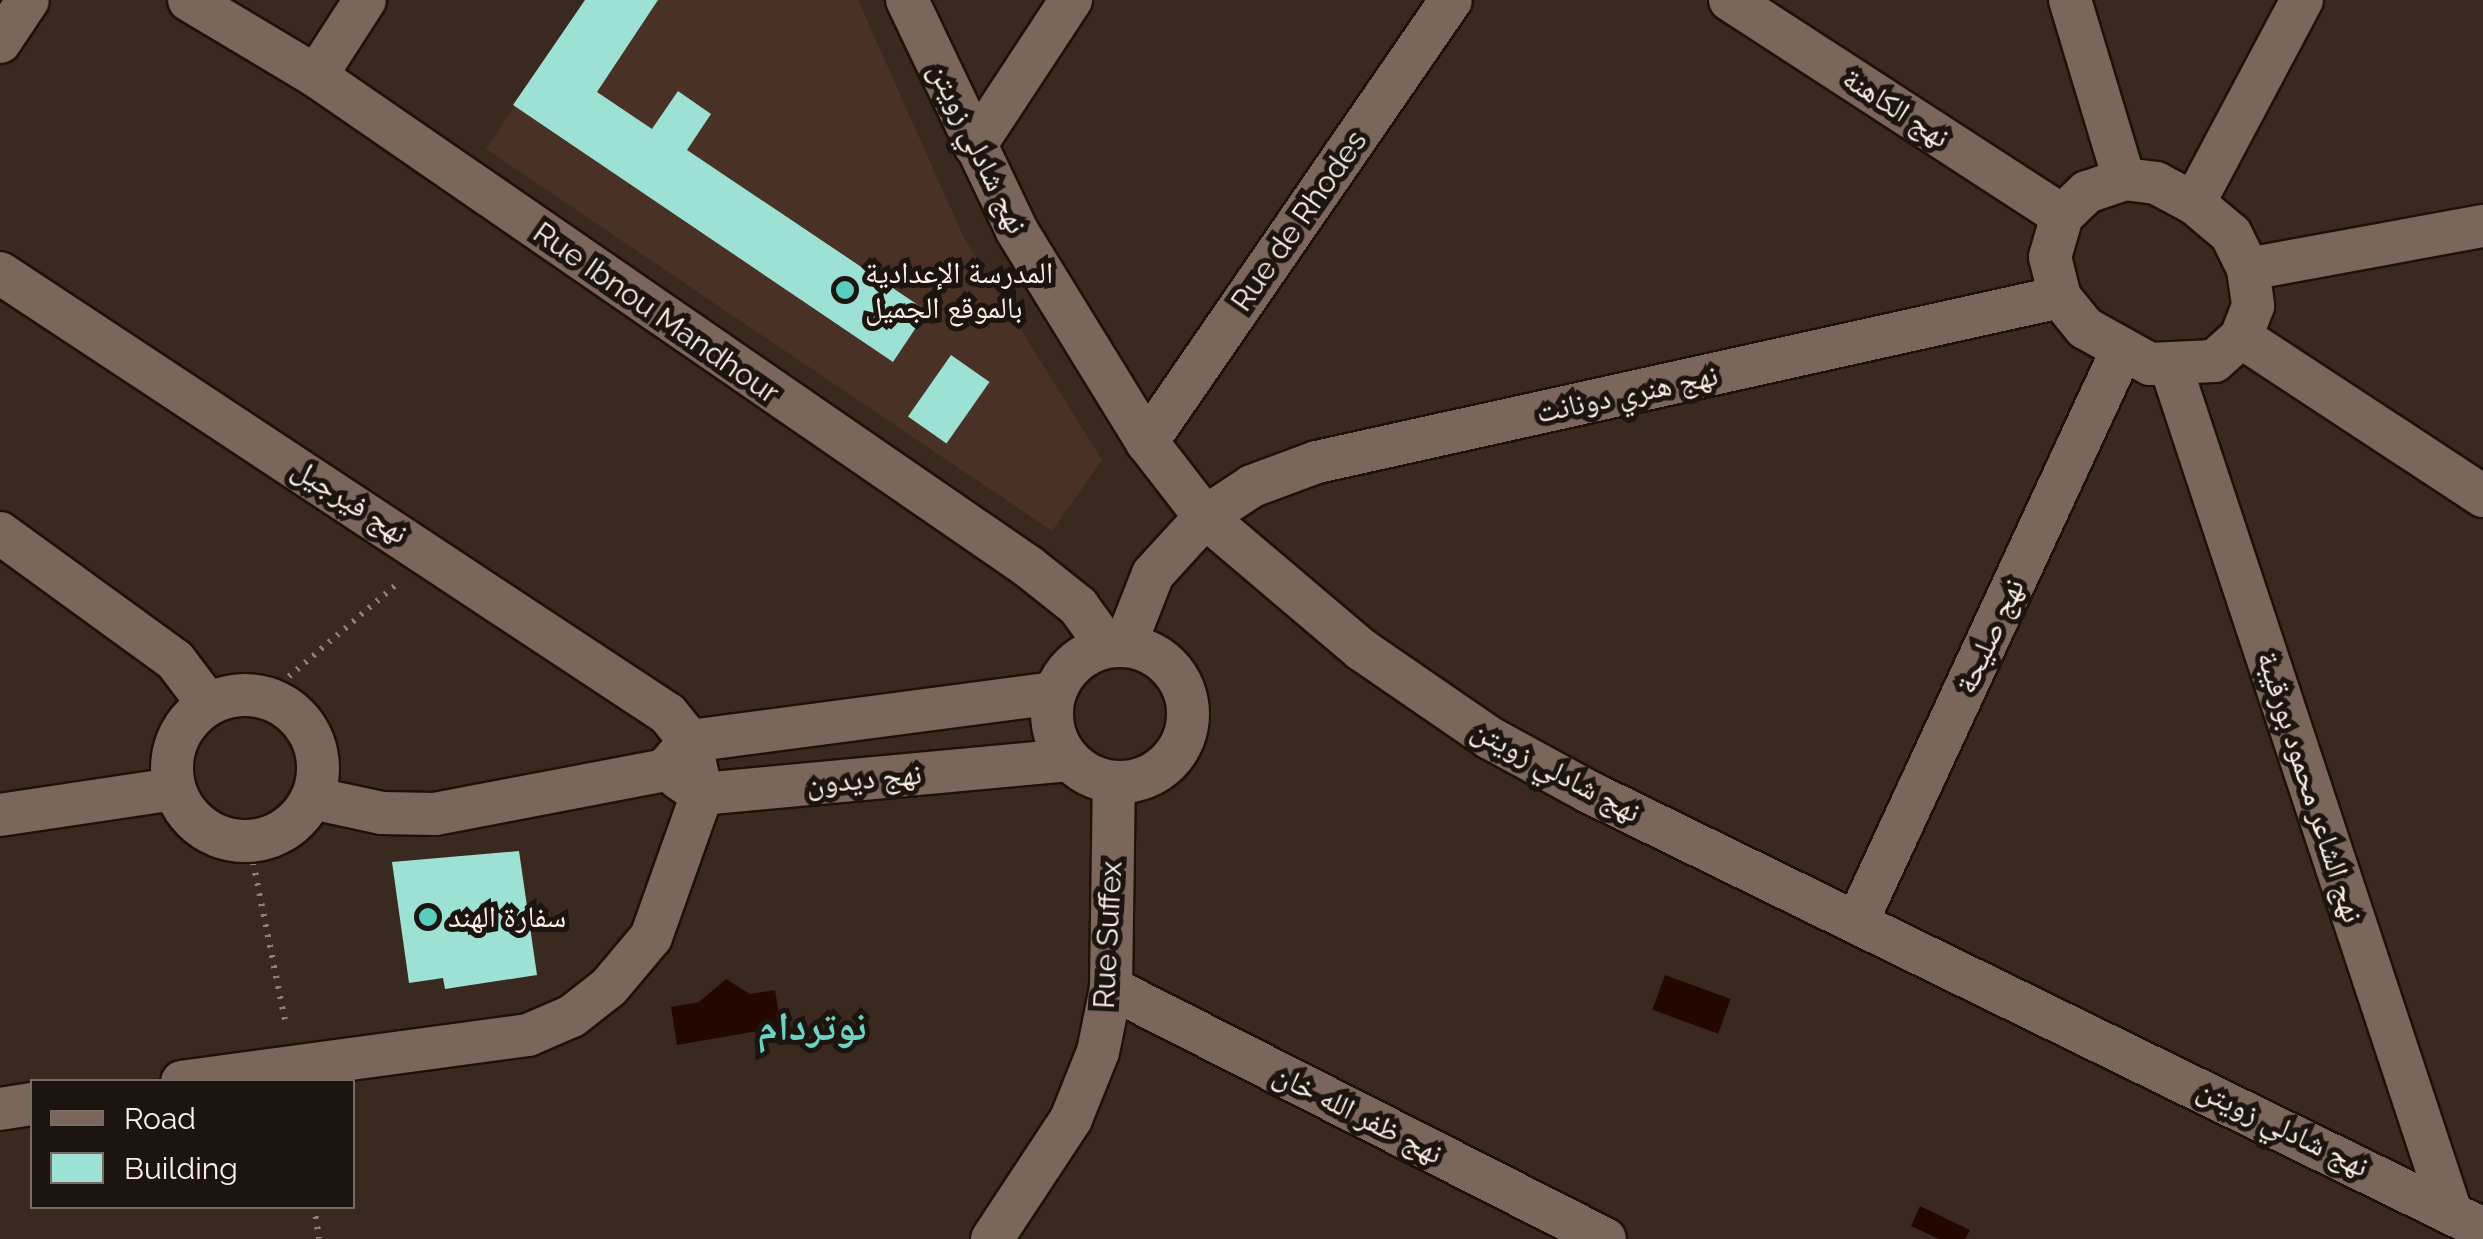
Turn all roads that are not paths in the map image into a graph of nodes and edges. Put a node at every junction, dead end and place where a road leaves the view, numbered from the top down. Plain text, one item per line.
1 (28, 0) edge
2 (188, 0) edge
3 (365, 0) edge
4 (907, 0) edge
5 (1072, 0) edge
6 (1451, 0) edge
7 (1730, 0) edge
8 (2070, 0) edge
9 (2302, 0) edge
10 (0, 42) edge
11 (316, 76) junction
12 (975, 146) junction
13 (2124, 178) junction
14 (2194, 202) junction
15 (2062, 216) junction
16 (2483, 226) edge
17 (2248, 269) junction
18 (0, 272) edge
19 (2060, 297) junction
20 (2241, 336) junction
21 (2122, 350) junction
22 (2170, 364) junction
23 (1147, 442) junction
24 (2483, 496) edge
25 (1205, 517) junction
26 (9, 551) edge
27 (1116, 646) junction
28 (1054, 693) junction
29 (208, 704) junction
30 (677, 756) junction
31 (1069, 760) junction
32 (1114, 782) junction
33 (174, 788) junction
34 (702, 794) junction
35 (312, 798) junction
36 (0, 816) edge
37 (1857, 922) junction
38 (1111, 988) junction
39 (201, 1079) edge
40 (30, 1104) edge
41 (0, 1109) edge
42 (2472, 1212) edge
43 (992, 1239) edge
44 (1605, 1239) edge

1 - 10 street
2 - 11 street, Rue Ibnou Mandhour
3 - 11 street
4 - 12 street, نهج شادلي زويتن
5 - 12 street
6 - 23 street, Rue de Rhodes
7 - 15 street, نهج الكاهنة
8 - 13 street
9 - 14 street
11 - 27 street, Rue Ibnou Mandhour
12 - 23 street, نهج شادلي زويتن
13 - 14 street
13 - 15 street
14 - 17 street
15 - 19 street
16 - 17 street
17 - 20 street
18 - 30 street, نهج فيرجيل
19 - 21 street
19 - 25 street, نهج هنري دونانت
20 - 22 street
20 - 24 street
21 - 22 street
21 - 37 street, نهج صليحة
22 - 42 street, نهج الشاعر محمود بورقيبة
23 - 25 street, نهج شادلي زويتن
25 - 27 street, نهج هنري دونانت
25 - 37 street, نهج شادلي زويتن
26 - 29 street
27 - 28 street
27 - 32 street
28 - 30 street, نهج ديدون
28 - 31 street
29 - 33 street
29 - 35 street
30 - 34 street
30 - 35 street, نهج ديدون
31 - 32 street
31 - 34 street, نهج ديدون
32 - 38 street, Rue Suffex
33 - 35 street
33 - 36 street
34 - 39 street
37 - 42 street, نهج شادلي زويتن
38 - 43 street, Rue Suffex
38 - 44 street, نهج ظفر الله خان
40 - 41 street

